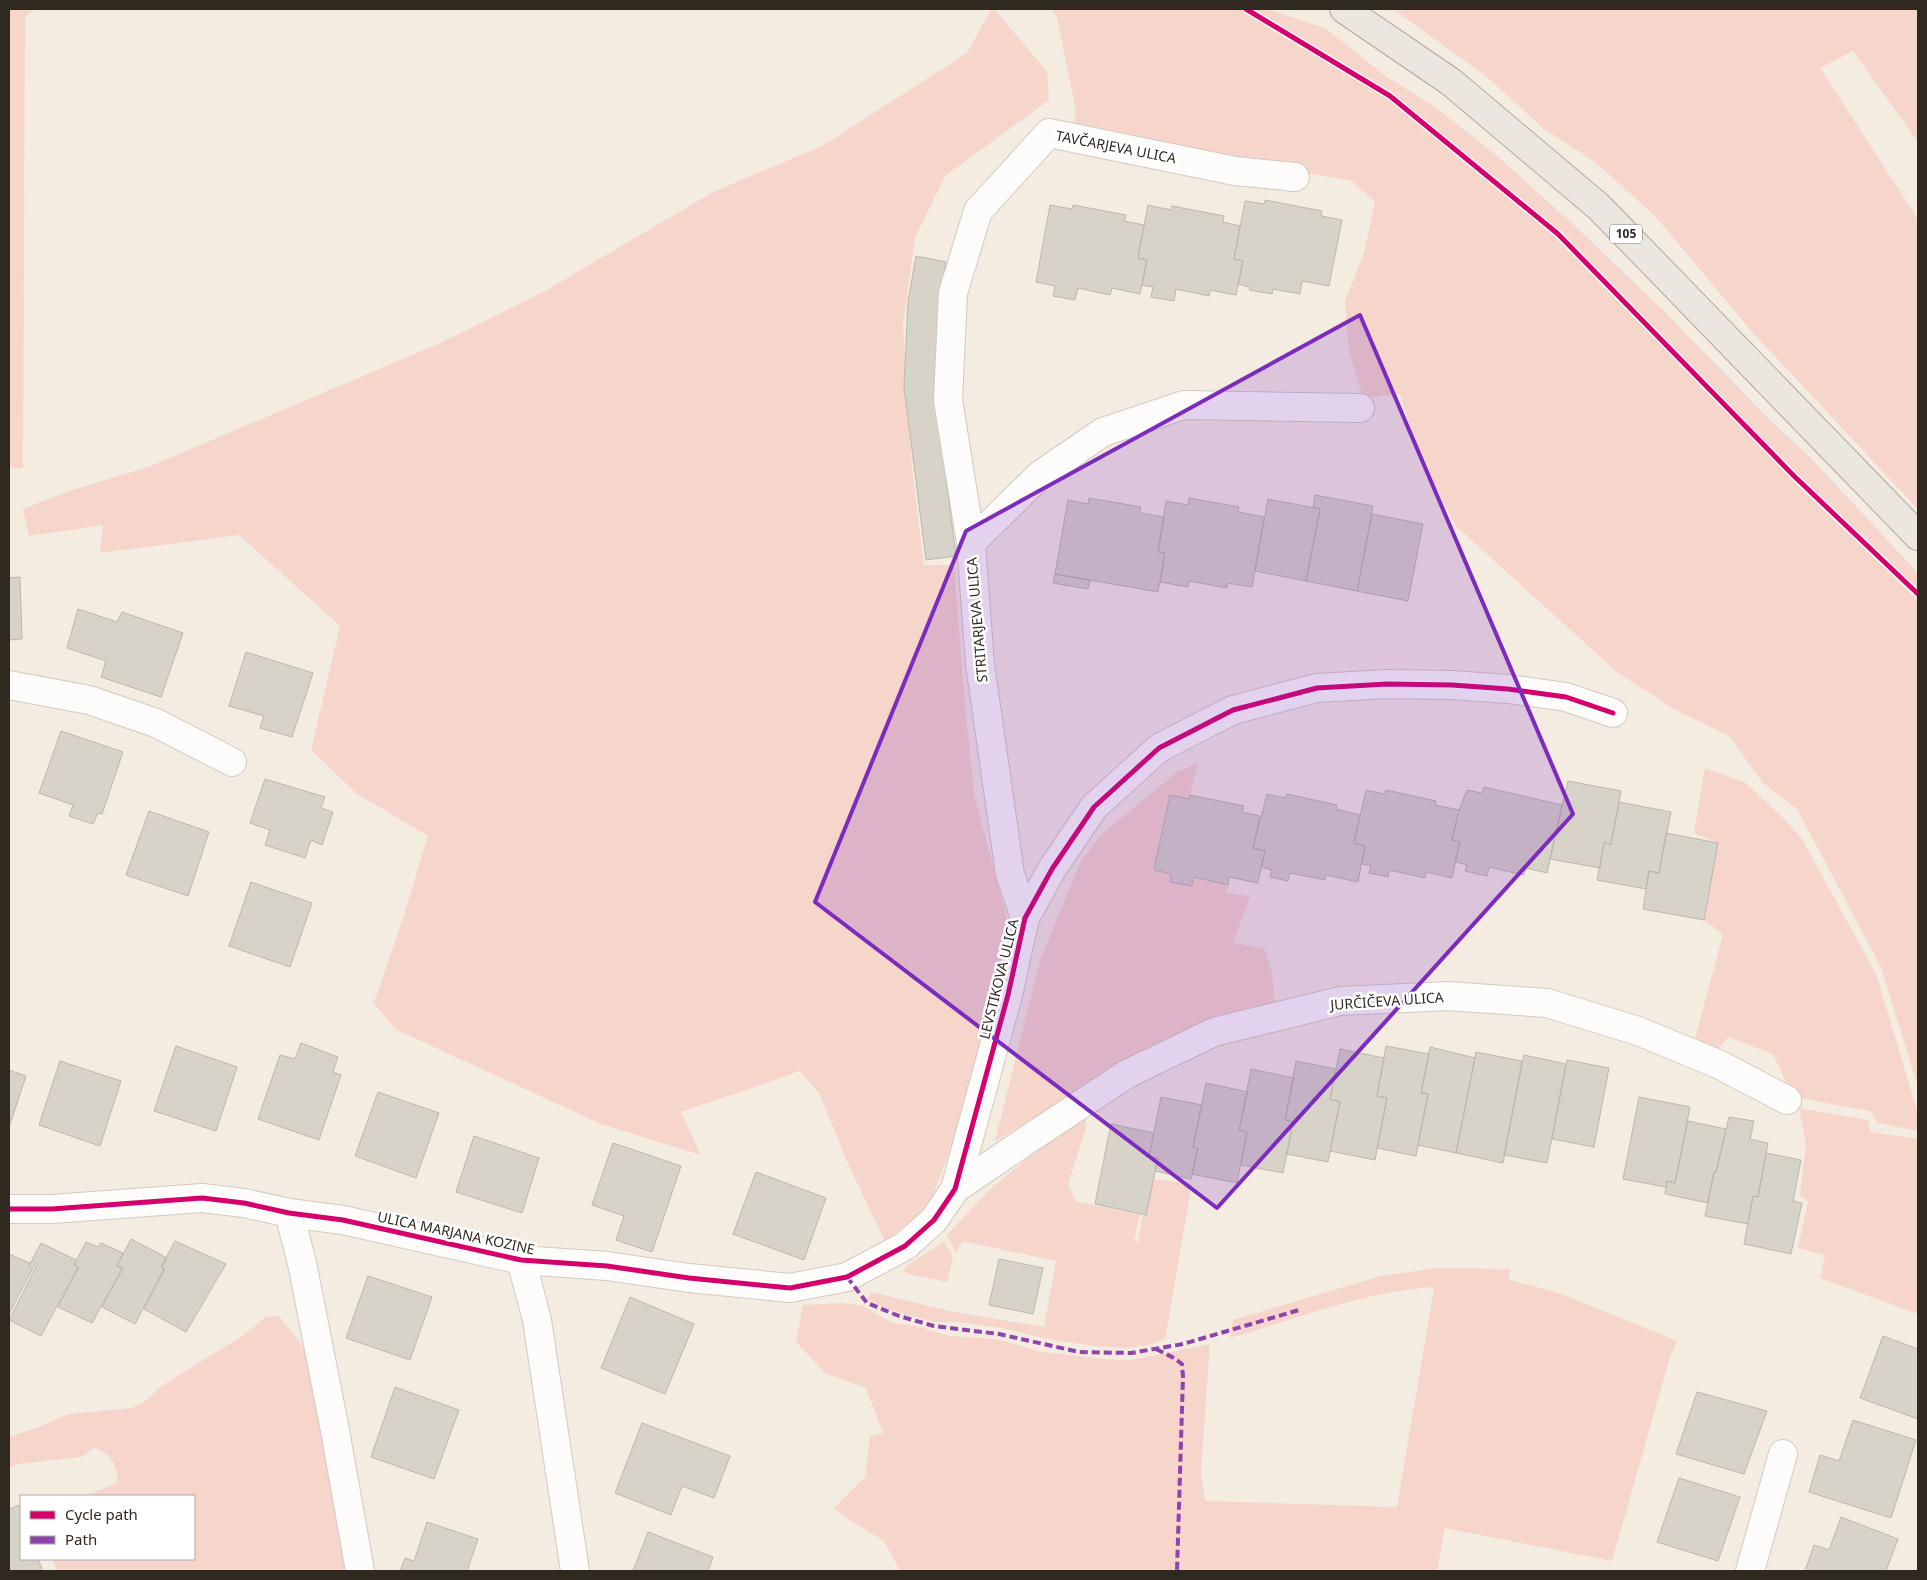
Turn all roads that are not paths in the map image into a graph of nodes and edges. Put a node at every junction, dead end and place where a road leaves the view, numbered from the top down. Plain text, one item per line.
1 (1344, 9) edge
2 (1295, 177) dead end
3 (1360, 408) dead end
4 (1918, 536) edge
5 (971, 543) junction
6 (9, 685) edge
7 (1613, 713) dead end
8 (232, 762) dead end
9 (1026, 918) junction
10 (1787, 1100) dead end
11 (955, 1189) junction
12 (9, 1209) edge
13 (289, 1213) junction
14 (521, 1260) junction
15 (1783, 1454) dead end
16 (360, 1571) edge
17 (575, 1571) edge
18 (1750, 1571) edge

1 - 4 main road, 105
2 - 5 street, TAVČARJEVA ULICA
3 - 5 street, STRITARJEVA ULICA
5 - 9 street, STRITARJEVA ULICA
6 - 8 street
7 - 9 street, LEVSTIKOVA ULICA
9 - 11 street, LEVSTIKOVA ULICA
10 - 11 street, JURČIČEVA ULICA
11 - 14 street, ULICA MARJANA KOZINE
12 - 13 street, ULICA MARJANA KOZINE
13 - 14 street, ULICA MARJANA KOZINE
13 - 16 street
14 - 17 street, ULICA MARJANA KOZINE
15 - 18 street

